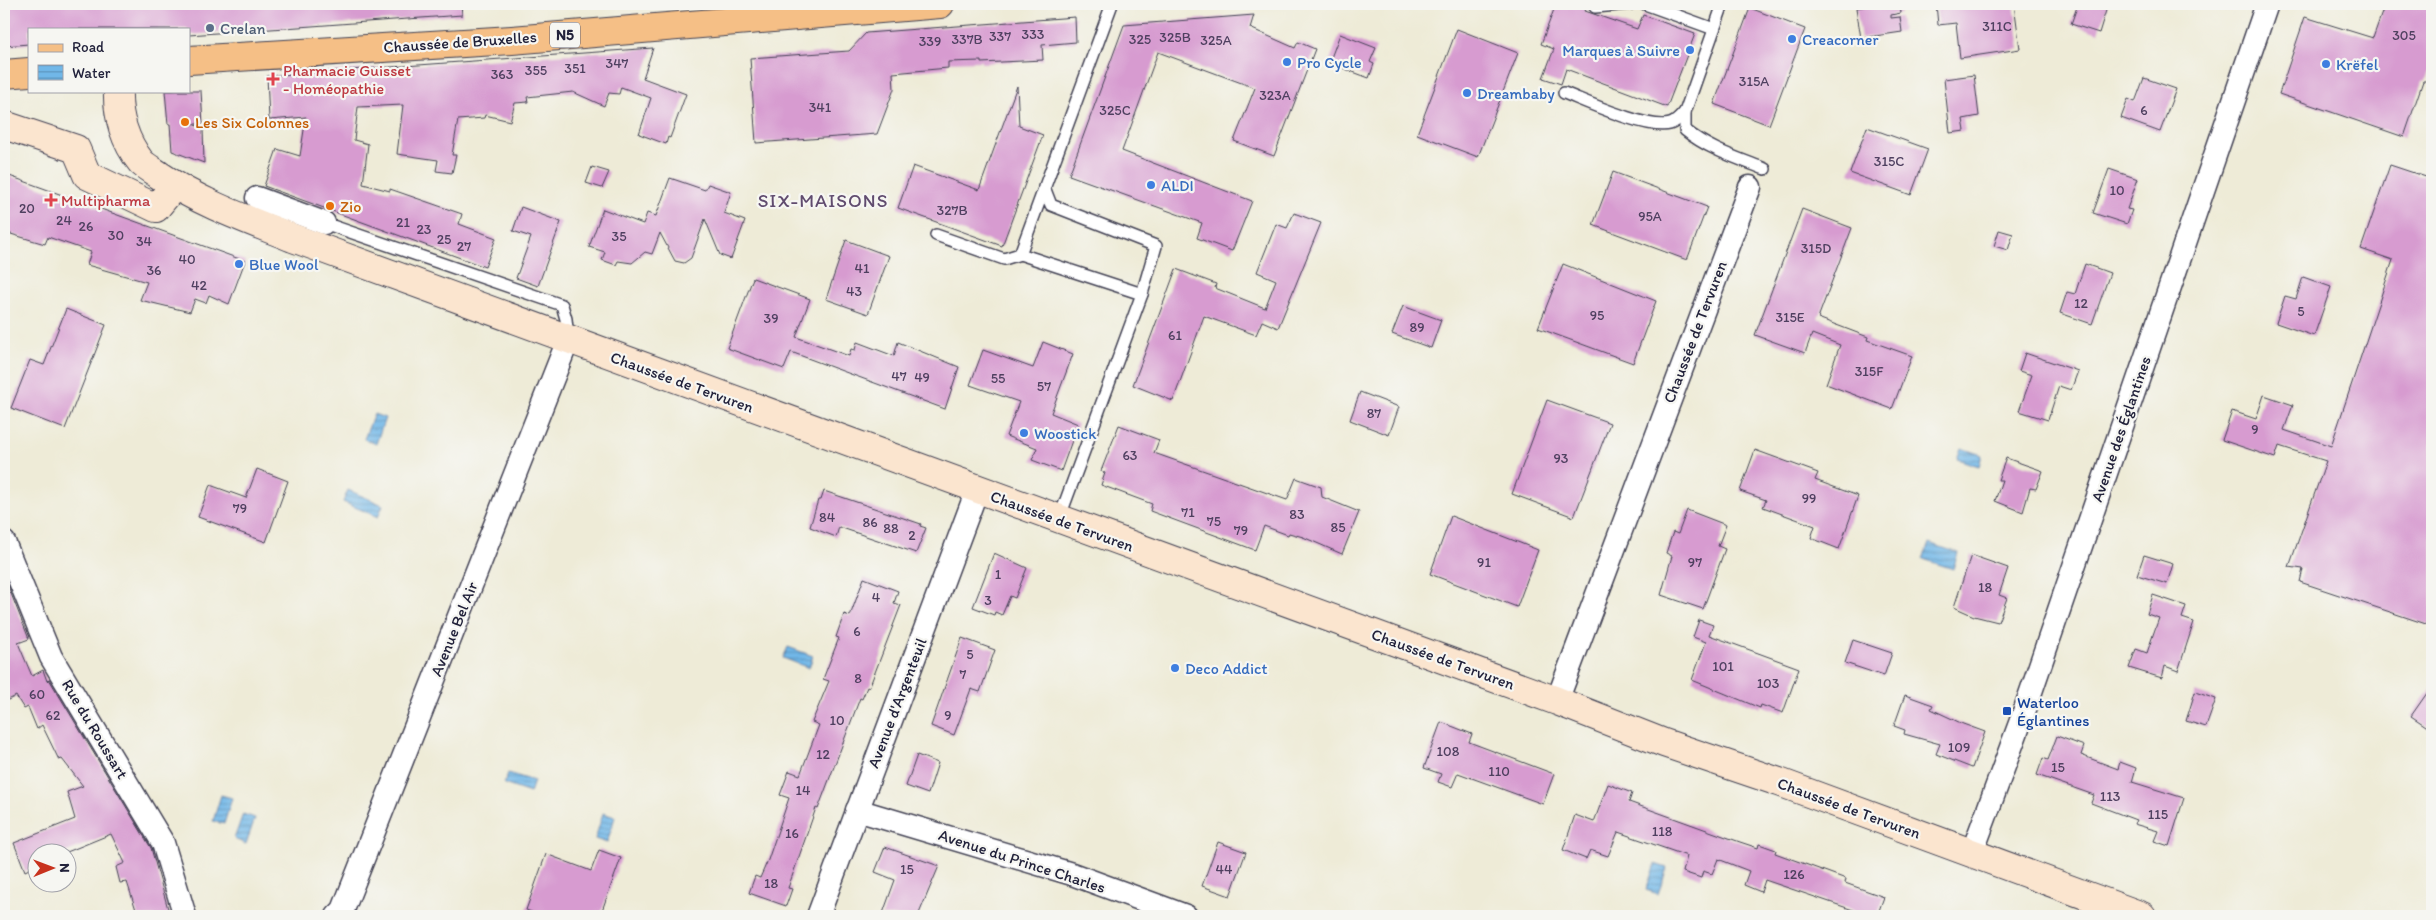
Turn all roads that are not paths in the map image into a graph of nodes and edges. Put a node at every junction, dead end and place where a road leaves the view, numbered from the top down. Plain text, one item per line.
1 (940, 4) edge
2 (1112, 4) edge
3 (1630, 4) edge
4 (1645, 4) edge
5 (1723, 4) edge
6 (2267, 4) edge
7 (1595, 7) dead end
8 (1714, 29) junction
9 (190, 60) edge
10 (28, 72) edge
11 (4, 74) edge
12 (118, 92) edge
13 (1564, 93) dead end
14 (1685, 112) junction
15 (4, 125) edge
16 (1765, 168) dead end
17 (174, 186) junction
18 (1044, 187) junction
19 (1750, 187) dead end
20 (257, 198) dead end
21 (319, 234) junction
22 (936, 235) dead end
23 (1020, 254) junction
24 (1142, 294) junction
25 (568, 340) junction
26 (977, 490) junction
27 (1059, 519) junction
28 (4, 542) edge
29 (1557, 701) junction
30 (857, 810) junction
31 (1972, 853) junction
32 (184, 916) edge
33 (337, 916) edge
34 (818, 916) edge
35 (1186, 916) edge
36 (2142, 916) edge

1 - 9 main road, Chaussée de Bruxelles / N5
2 - 18 lane
3 - 7 lane
4 - 8 lane
5 - 8 lane
6 - 31 street, Avenue des Églantines
8 - 14 lane
10 - 11 main road
12 - 17 main road, Chaussée de Tervuren
13 - 14 lane
14 - 16 lane
15 - 17 main road
17 - 21 main road, Chaussée de Tervuren
18 - 23 lane
18 - 24 lane
19 - 29 street, Chaussée de Tervuren
20 - 21 street, Chaussée de Tervuren
21 - 25 main road, Chaussée de Tervuren
22 - 23 lane
23 - 24 lane
24 - 27 lane
25 - 26 main road, Chaussée de Tervuren
25 - 33 street, Avenue Bel Air
26 - 27 main road, Chaussée de Tervuren
26 - 30 street, Avenue d'Argenteuil
27 - 29 main road, Chaussée de Tervuren
28 - 32 street, Rue du Roussart
29 - 31 main road, Chaussée de Tervuren
30 - 34 street, Avenue d'Argenteuil
30 - 35 street, Avenue du Prince Charles
31 - 36 main road, Chaussée de Tervuren

